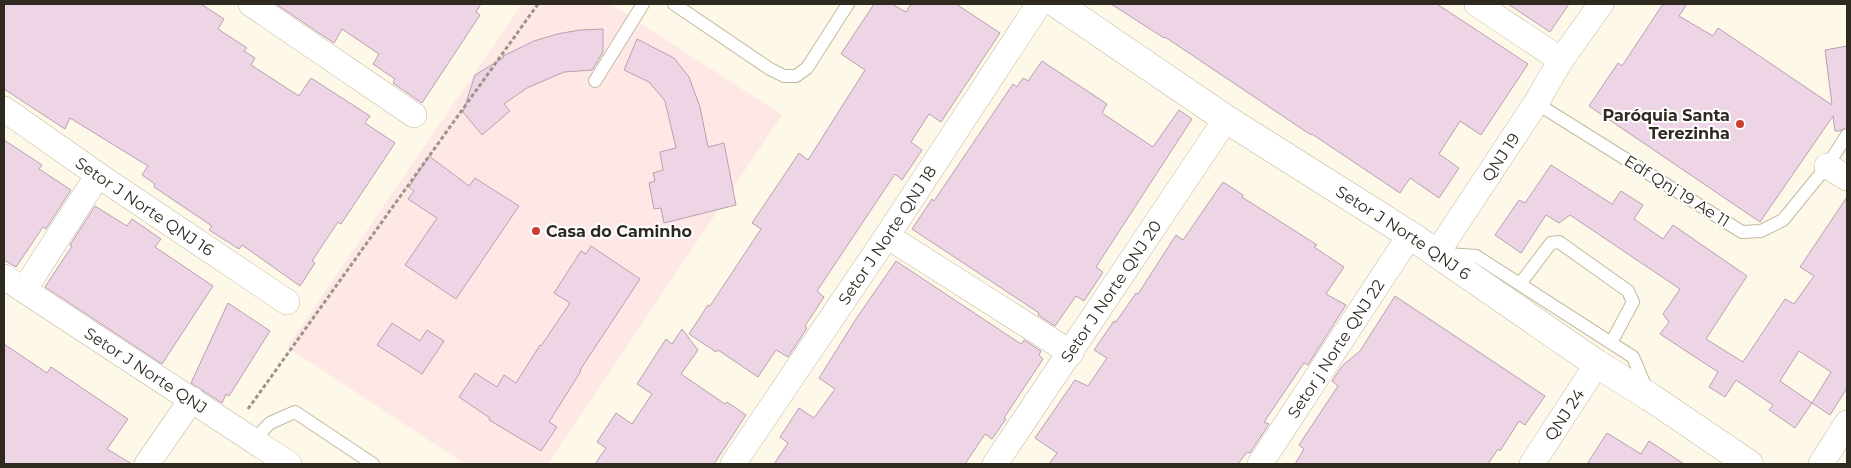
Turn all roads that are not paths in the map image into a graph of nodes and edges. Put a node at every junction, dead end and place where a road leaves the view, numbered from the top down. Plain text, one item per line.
1 (252, 4) edge
2 (643, 4) edge
3 (674, 4) edge
4 (848, 4) edge
5 (1039, 4) edge
6 (1057, 4) edge
7 (1477, 4) edge
8 (1601, 4) edge
9 (1562, 60) junction
10 (595, 81) dead end
11 (1536, 103) junction
12 (4, 109) edge
13 (414, 115) dead end
14 (1226, 119) junction
15 (1847, 135) edge
16 (1837, 172) edge
17 (98, 175) junction
18 (1410, 235) junction
19 (887, 236) junction
20 (1437, 253) junction
21 (14, 283) edge
22 (1520, 284) junction
23 (287, 302) dead end
24 (1071, 353) junction
25 (1604, 354) junction
26 (192, 399) junction
27 (1847, 423) edge
28 (244, 434) junction
29 (147, 464) edge
30 (289, 464) edge
31 (373, 464) edge
32 (733, 464) edge
33 (995, 464) edge
34 (1260, 464) edge
35 (1532, 464) edge
36 (1749, 464) edge
37 (1821, 464) edge

1 - 13 street
2 - 10 lane
3 - 4 lane
5 - 19 street, Setor J Norte QNJ 18
6 - 14 main road, Setor J Norte QNJ 6
7 - 9 street
8 - 9 street, QNJ 19
9 - 11 street, QNJ 19
11 - 16 lane, Edf Qnj 19 Ae 11
11 - 20 street, QNJ 19
12 - 17 street, Setor J Norte QNJ 16
14 - 18 main road, Setor J Norte QNJ 6
14 - 24 street, Setor J Norte QNJ 20
15 - 16 lane, Edf Qnj 19 Ae 11
17 - 21 street
17 - 23 street, Setor J Norte QNJ 16
18 - 20 main road, Setor J Norte QNJ 6
18 - 34 street, Setor j Norte QNJ 22
19 - 24 street
19 - 32 street, Setor J Norte QNJ 18
20 - 22 lane
20 - 25 main road, Setor J Norte QNJ 6
21 - 26 street, Setor J Norte QNJ
22 - 25 lane
22 - 25 lane
24 - 33 street, Setor J Norte QNJ 20
25 - 35 street, QNJ 24
25 - 36 main road, Setor J Norte QNJ 6
26 - 28 street, Setor J Norte QNJ
26 - 29 street
27 - 37 street
28 - 30 street, Setor J Norte QNJ
28 - 31 lane

